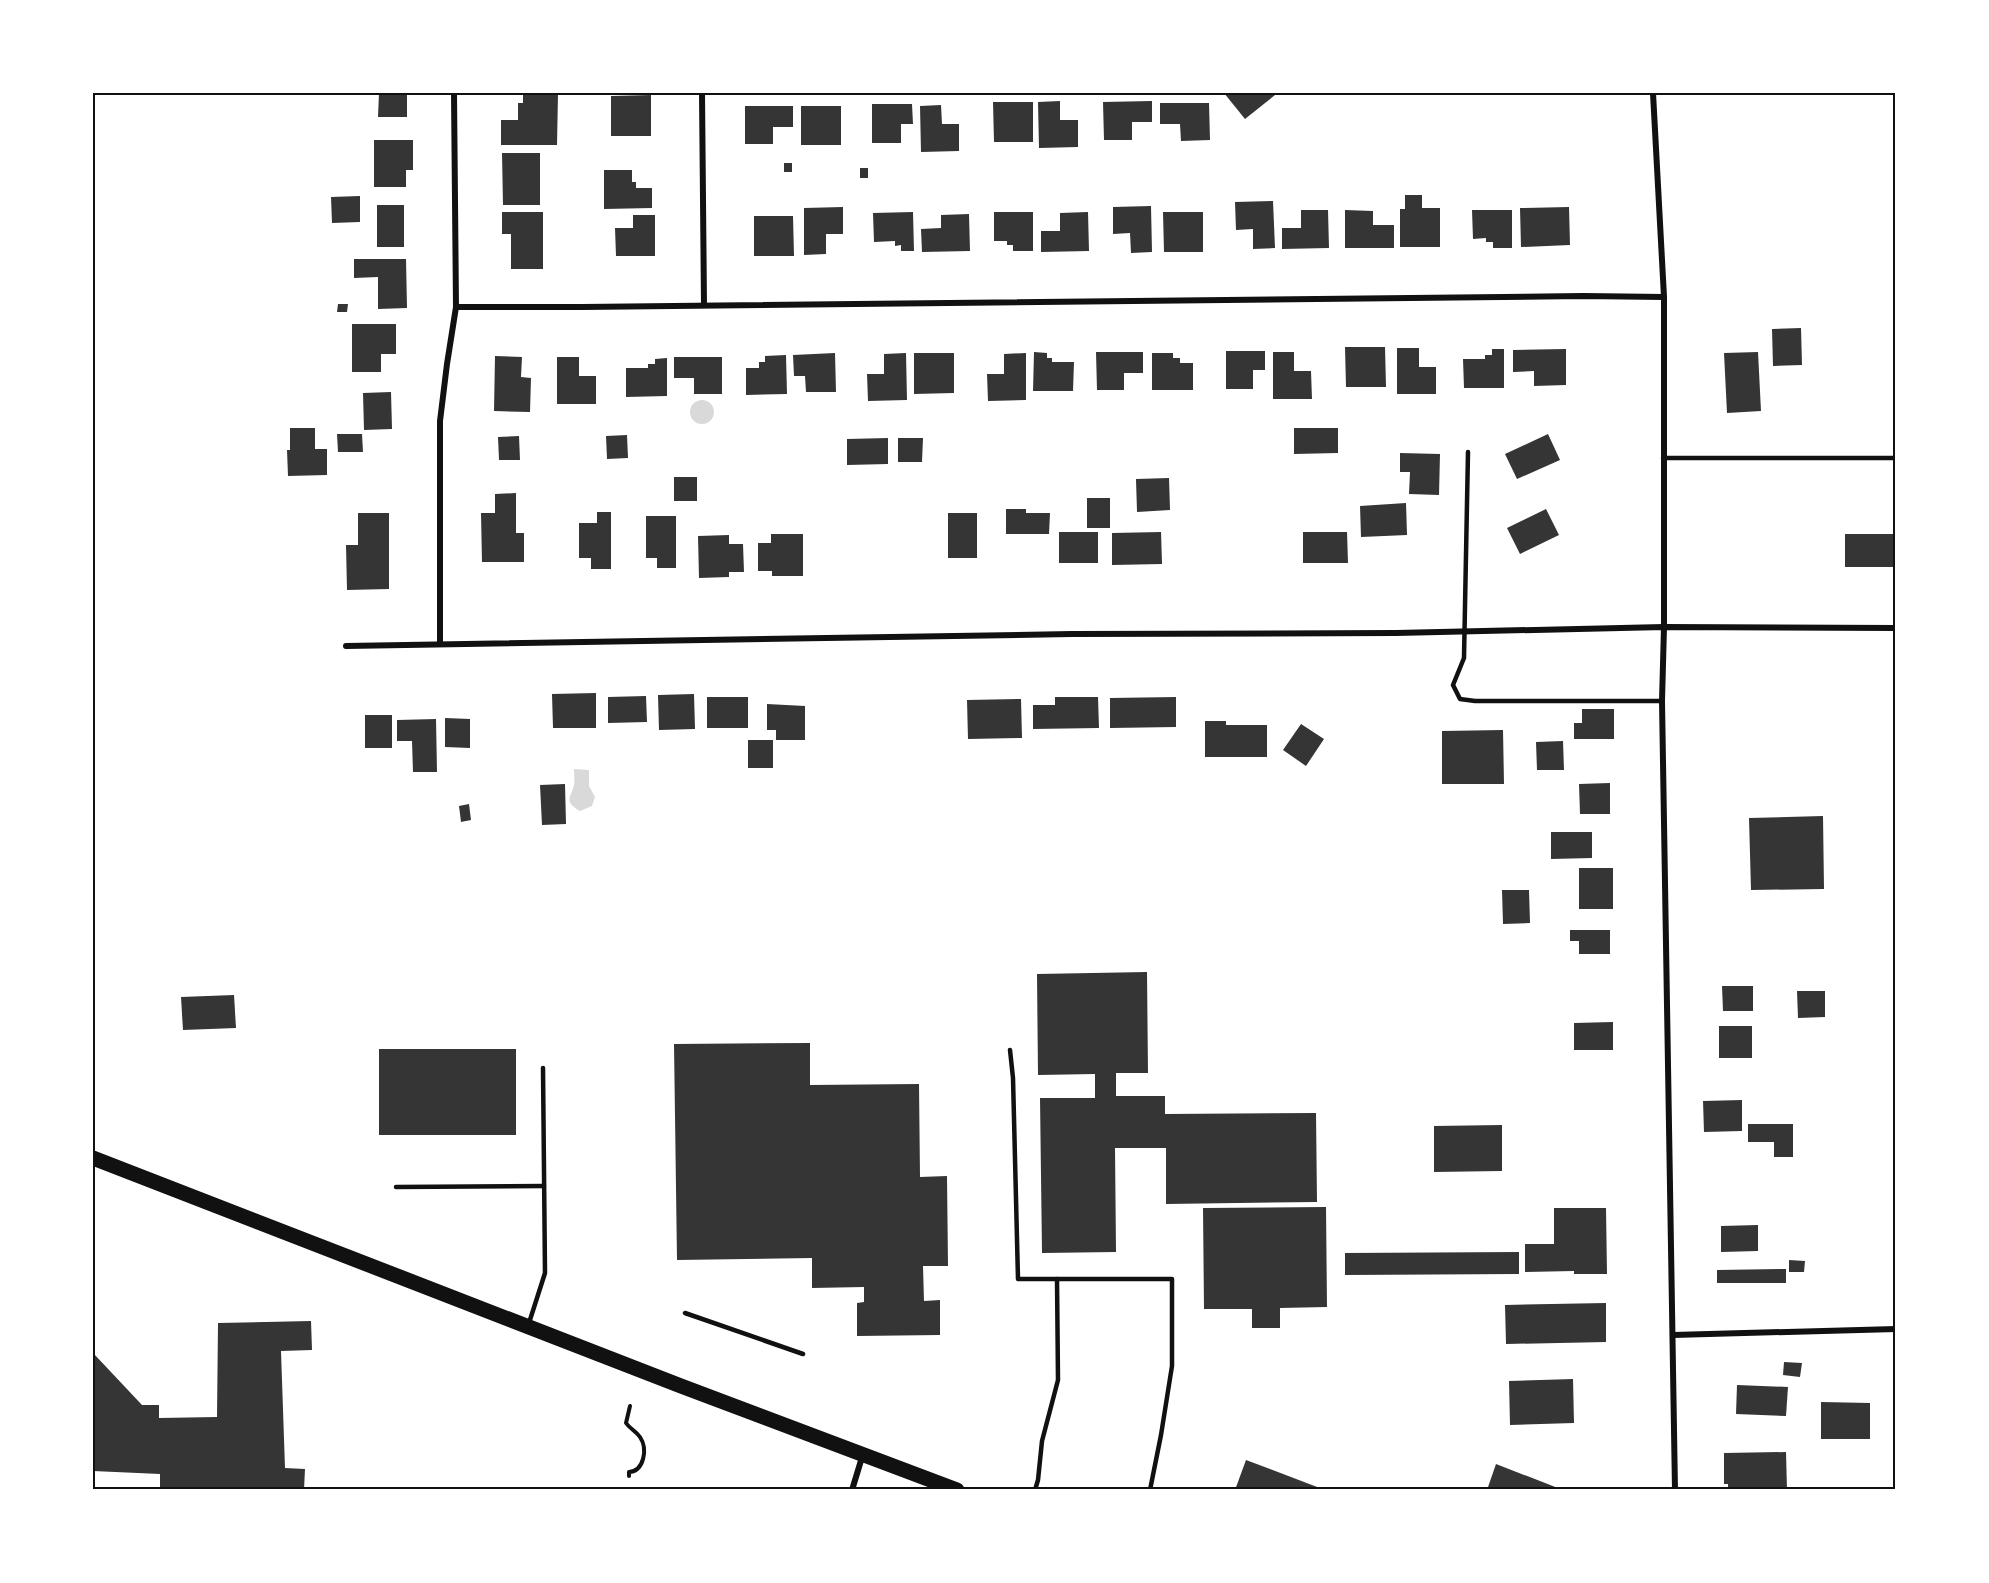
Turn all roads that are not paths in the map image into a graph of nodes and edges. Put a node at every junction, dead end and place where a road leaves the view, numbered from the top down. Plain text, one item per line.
1 (454, 93) edge
2 (702, 93) edge
3 (1653, 93) edge
4 (1664, 297) junction
5 (704, 305) junction
6 (456, 307) junction
7 (1468, 452) dead end
8 (1663, 458) junction
9 (1896, 458) edge
10 (1664, 627) junction
11 (1896, 628) edge
12 (1463, 631) junction
13 (440, 644) junction
14 (346, 646) dead end
15 (1662, 701) junction
16 (1010, 1050) dead end
17 (543, 1068) dead end
18 (93, 1158) edge
19 (544, 1186) junction
20 (396, 1187) dead end
21 (1057, 1279) junction
22 (685, 1313) dead end
23 (528, 1325) junction
24 (1896, 1329) edge
25 (1673, 1335) junction
26 (803, 1354) dead end
27 (863, 1454) junction
28 (852, 1490) edge
29 (957, 1490) edge
30 (1035, 1490) edge
31 (1150, 1490) edge
32 (1675, 1490) edge

1 - 6 street
2 - 5 street
3 - 4 street
4 - 5 street
4 - 8 street
5 - 6 street
6 - 13 street
7 - 12 lane
8 - 9 lane
8 - 10 street
10 - 11 street
10 - 12 street
10 - 15 street
12 - 13 street
12 - 15 lane
13 - 14 street
15 - 25 street
16 - 21 lane
17 - 19 lane
18 - 23 main road
19 - 20 lane
19 - 23 lane
21 - 30 lane
21 - 31 lane
22 - 26 lane
23 - 27 main road
24 - 25 street
25 - 32 street
27 - 28 street
27 - 29 main road

